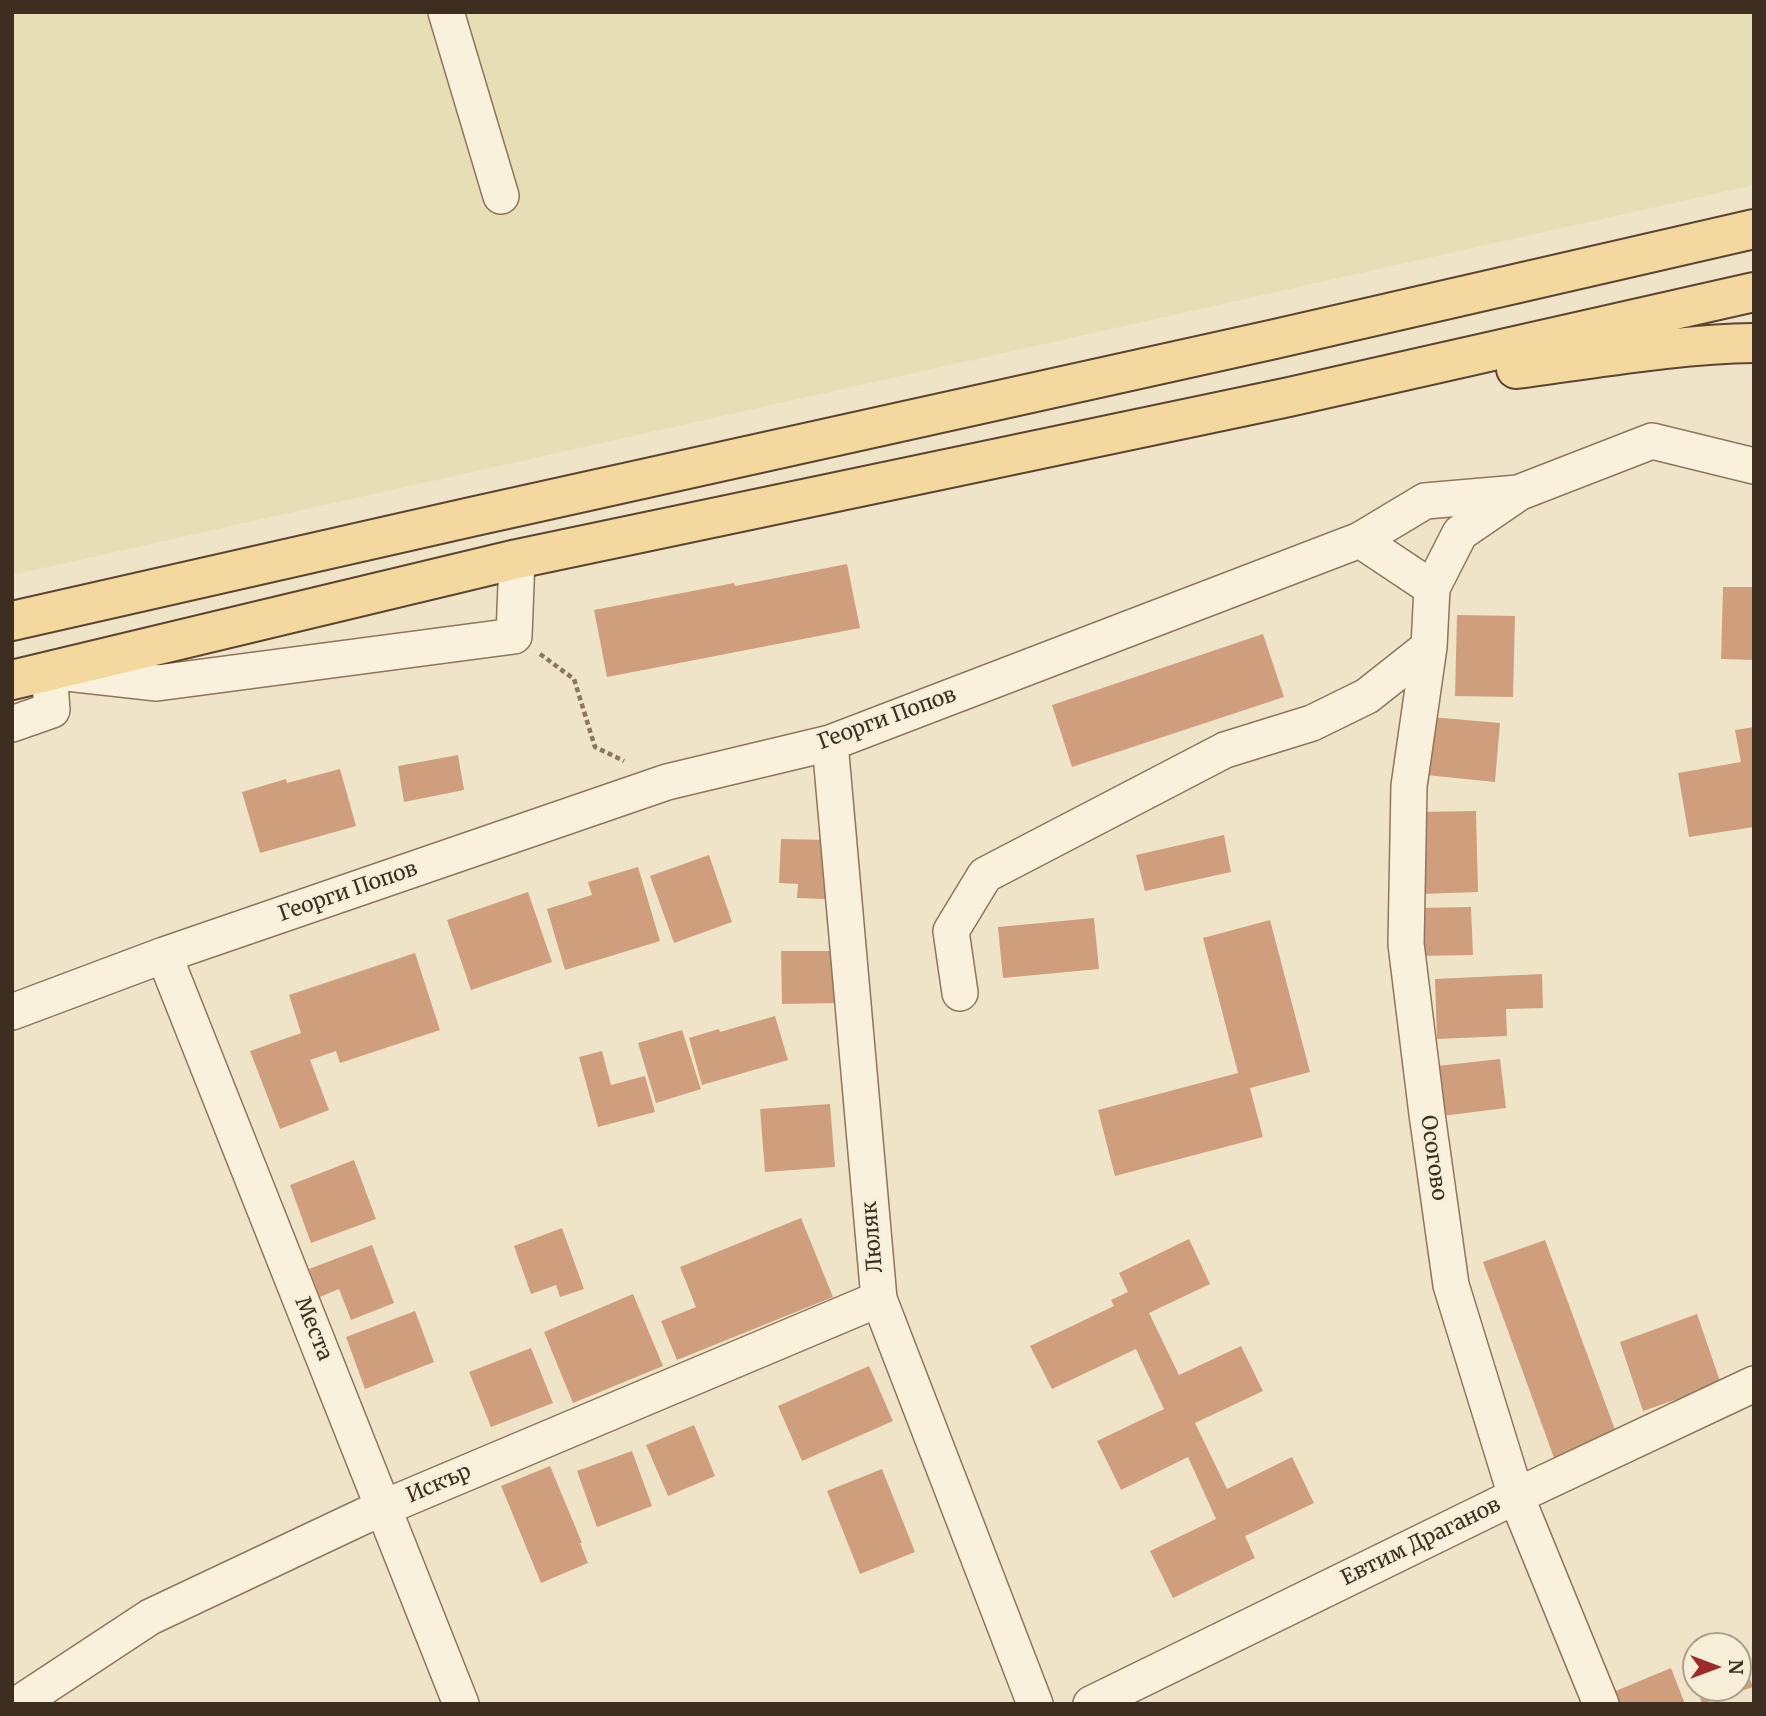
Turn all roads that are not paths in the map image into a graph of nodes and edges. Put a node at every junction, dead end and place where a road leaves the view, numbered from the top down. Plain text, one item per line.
1 (446, 12) edge
2 (501, 196) dead end
3 (1754, 204) edge
4 (1754, 229) edge
5 (1754, 292) edge
6 (1275, 339) junction
7 (1754, 343) edge
8 (1289, 397) junction
9 (1754, 466) edge
10 (1518, 493) junction
11 (1360, 540) junction
12 (517, 559) junction
13 (1432, 588) junction
14 (12, 621) edge
15 (1429, 647) junction
16 (49, 671) junction
17 (12, 680) edge
18 (12, 724) edge
19 (830, 743) junction
20 (164, 955) junction
21 (960, 993) dead end
22 (12, 1012) edge
23 (879, 1300) junction
24 (1754, 1384) edge
25 (1516, 1496) junction
26 (383, 1507) junction
27 (18, 1704) edge
28 (461, 1704) edge
29 (1035, 1704) edge
30 (1091, 1704) edge
31 (1601, 1704) edge

1 - 2 street
3 - 6 main road
4 - 6 main road
5 - 8 main road
6 - 14 main road
7 - 8 main road
8 - 12 main road
9 - 10 street, Георги Попов
10 - 11 street, Георги Попов
10 - 13 street
11 - 13 street
11 - 19 street, Георги Попов
12 - 16 main road
12 - 16 street
13 - 15 street, Осогово
15 - 21 street
15 - 25 street, Осогово
16 - 17 main road
16 - 18 street
19 - 20 street, Георги Попов
19 - 23 street, Люляк
20 - 22 street, Георги Попов
20 - 26 street, Места
23 - 26 street, Искър
23 - 29 street, Люляк
24 - 25 street, Евтим Драганов
25 - 30 street, Евтим Драганов
25 - 31 street, Осогово
26 - 27 street, Искър
26 - 28 street, Места

